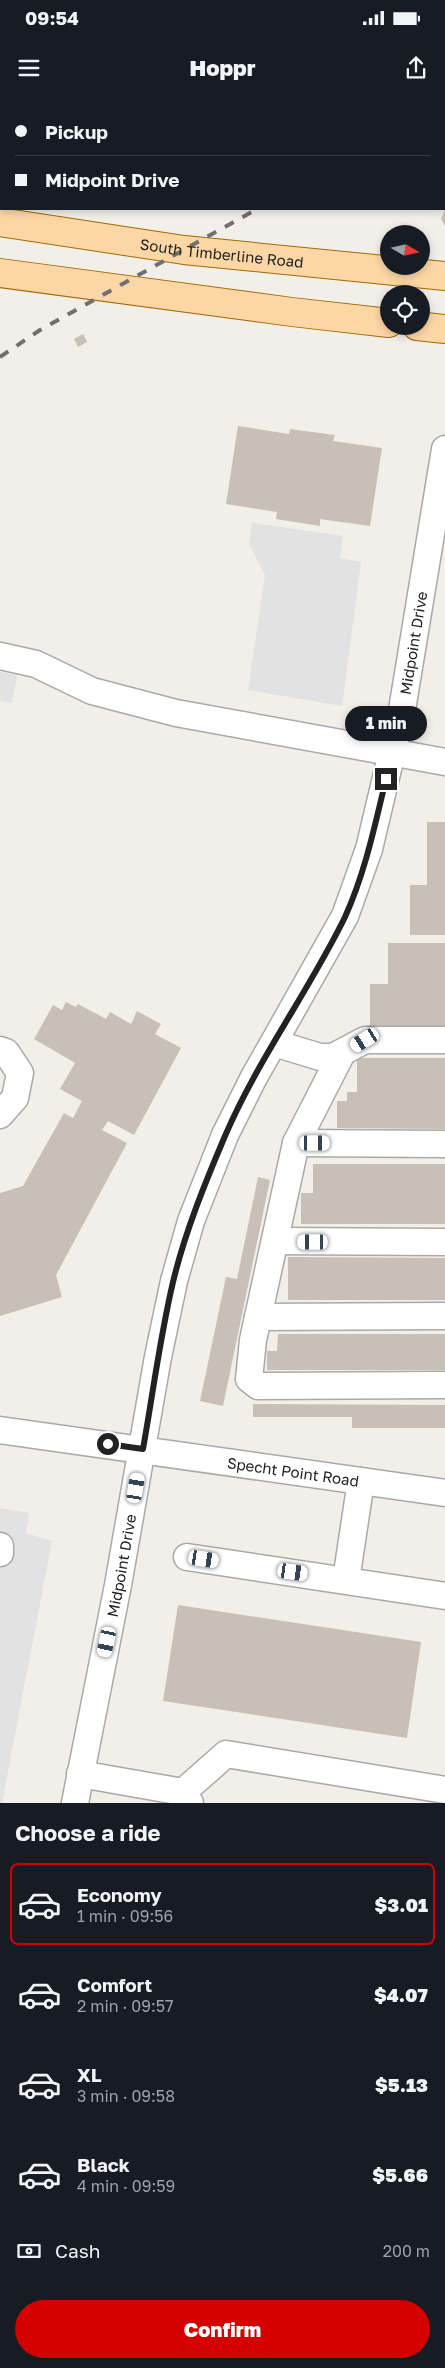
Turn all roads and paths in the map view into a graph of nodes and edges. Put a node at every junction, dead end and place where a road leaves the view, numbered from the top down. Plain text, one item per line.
1 (0, 222) edge
2 (0, 273) edge
3 (445, 276) edge
4 (380, 322) edge
5 (430, 327) edge
6 (445, 329) edge
7 (445, 449) edge
8 (0, 656) edge
9 (392, 753) junction
10 (445, 762) edge
11 (445, 1040) edge
12 (274, 1043) junction
13 (0, 1050) edge
14 (341, 1055) junction
15 (0, 1114) edge
16 (296, 1143) junction
17 (445, 1144) edge
18 (275, 1242) junction
19 (445, 1242) edge
20 (445, 1316) edge
21 (258, 1317) junction
22 (445, 1385) edge
23 (0, 1430) edge
24 (143, 1449) junction
25 (361, 1481) junction
26 (445, 1493) edge
27 (0, 1546) edge
28 (0, 1553) edge
29 (186, 1557) dead end
30 (346, 1580) junction
31 (445, 1596) edge
32 (80, 1774) junction
33 (445, 1790) edge
34 (187, 1798) edge
35 (75, 1803) edge

1 - 3 main road, South Timberline Road
2 - 4 main road
5 - 6 main road
7 - 9 street, Midpoint Drive
8 - 9 street
9 - 10 street
9 - 12 street, Midpoint Drive
11 - 14 street
12 - 14 street
12 - 24 street, Midpoint Drive
13 - 15 street
14 - 16 street
16 - 17 street
16 - 18 street
18 - 19 street
18 - 21 street
20 - 21 street
21 - 22 street
23 - 24 street, Specht Point Road
24 - 25 street, Specht Point Road
24 - 32 street, Midpoint Drive
25 - 26 street, Specht Point Road
25 - 30 street
27 - 28 street
29 - 30 street
30 - 31 street
32 - 34 street
32 - 35 street, Midpoint Drive
33 - 34 street

